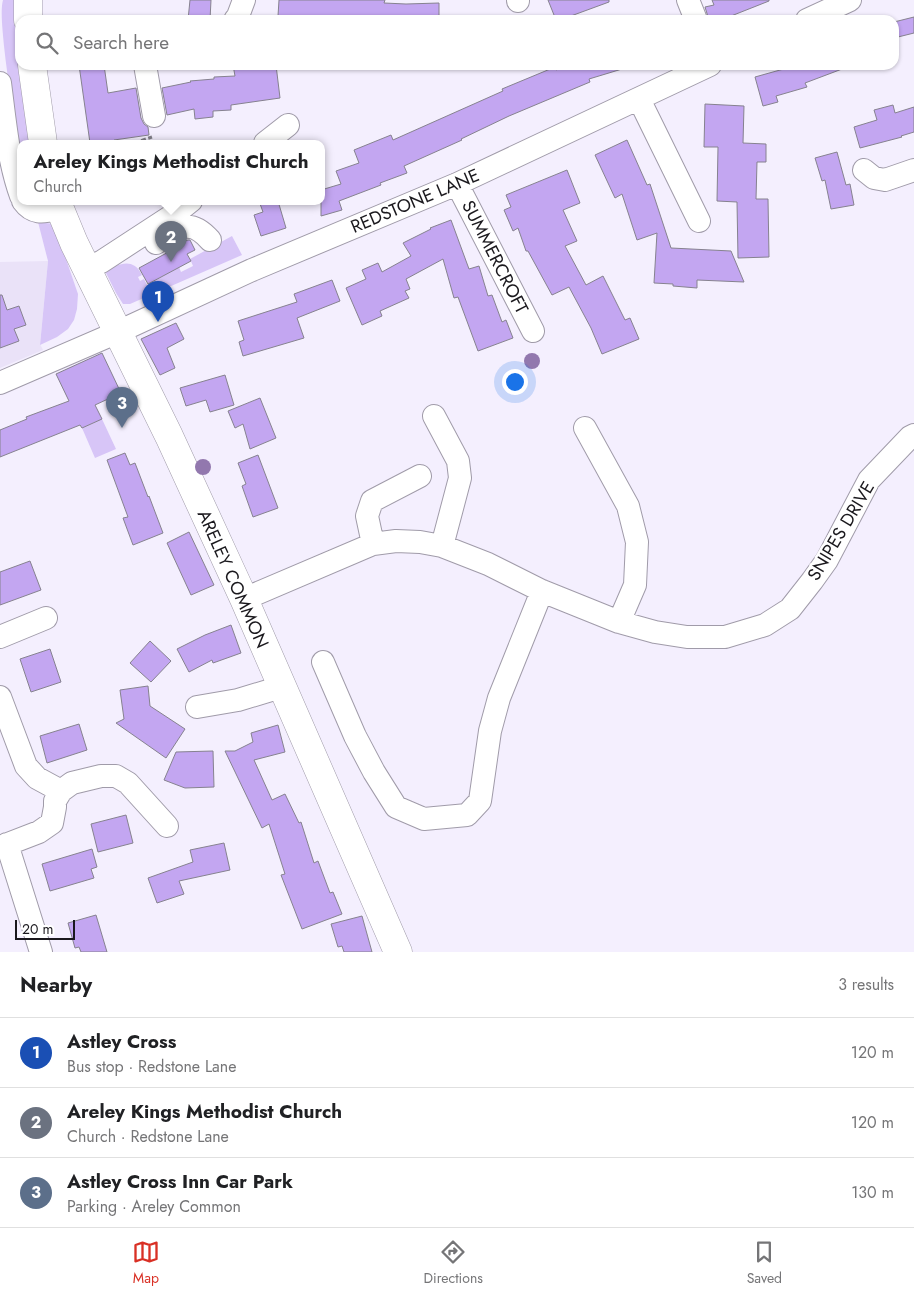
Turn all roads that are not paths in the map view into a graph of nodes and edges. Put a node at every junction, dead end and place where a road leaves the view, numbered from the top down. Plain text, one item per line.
1 (28, 0) edge
2 (244, 0) edge
3 (688, 0) edge
4 (850, 0) edge
5 (28, 15) edge
6 (238, 15) edge
7 (694, 15) edge
8 (818, 15) edge
9 (33, 70) edge
10 (146, 70) edge
11 (700, 70) edge
12 (0, 83) edge
13 (639, 99) junction
14 (154, 116) dead end
15 (288, 126) dead end
16 (43, 140) edge
17 (270, 140) edge
18 (864, 170) dead end
19 (914, 170) edge
20 (17, 184) edge
21 (457, 184) junction
22 (26, 205) edge
23 (59, 205) edge
24 (186, 205) edge
25 (699, 220) dead end
26 (210, 240) dead end
27 (97, 262) junction
28 (533, 331) dead end
29 (118, 332) junction
30 (0, 383) edge
31 (434, 416) dead end
32 (585, 428) dead end
33 (914, 435) edge
34 (420, 476) dead end
35 (372, 544) junction
36 (442, 546) junction
37 (542, 591) junction
38 (244, 600) junction
39 (46, 618) dead end
40 (619, 622) junction
41 (0, 637) edge
42 (323, 662) dead end
43 (281, 687) junction
44 (0, 697) edge
45 (197, 707) dead end
46 (60, 791) junction
47 (167, 826) dead end
48 (4, 846) edge
49 (41, 952) edge
50 (398, 952) edge

1 - 5 main road
2 - 6 street
3 - 7 street
4 - 8 street
9 - 16 main road
10 - 14 street
11 - 13 street, REDSTONE LANE
12 - 20 street
13 - 21 street, REDSTONE LANE
13 - 25 street
15 - 17 street
18 - 19 street
21 - 28 street, SUMMERCROFT
21 - 29 street, REDSTONE LANE
22 - 23 street, ARELEY COMMON
23 - 27 main road, ARELEY COMMON
24 - 27 street
26 - 27 street
27 - 29 main road, ARELEY COMMON
29 - 30 street, REDSTONE LANE
29 - 38 main road, ARELEY COMMON
31 - 36 street
32 - 40 street
33 - 40 street, SNIPES DRIVE
34 - 35 street
35 - 36 street, SNIPES DRIVE
35 - 38 street, SNIPES DRIVE
36 - 37 street, SNIPES DRIVE
37 - 40 street, SNIPES DRIVE
37 - 42 street
38 - 43 main road, ARELEY COMMON
39 - 41 street
43 - 45 street
43 - 50 main road, ARELEY COMMON
44 - 46 street
46 - 47 street
46 - 48 street
48 - 49 street

